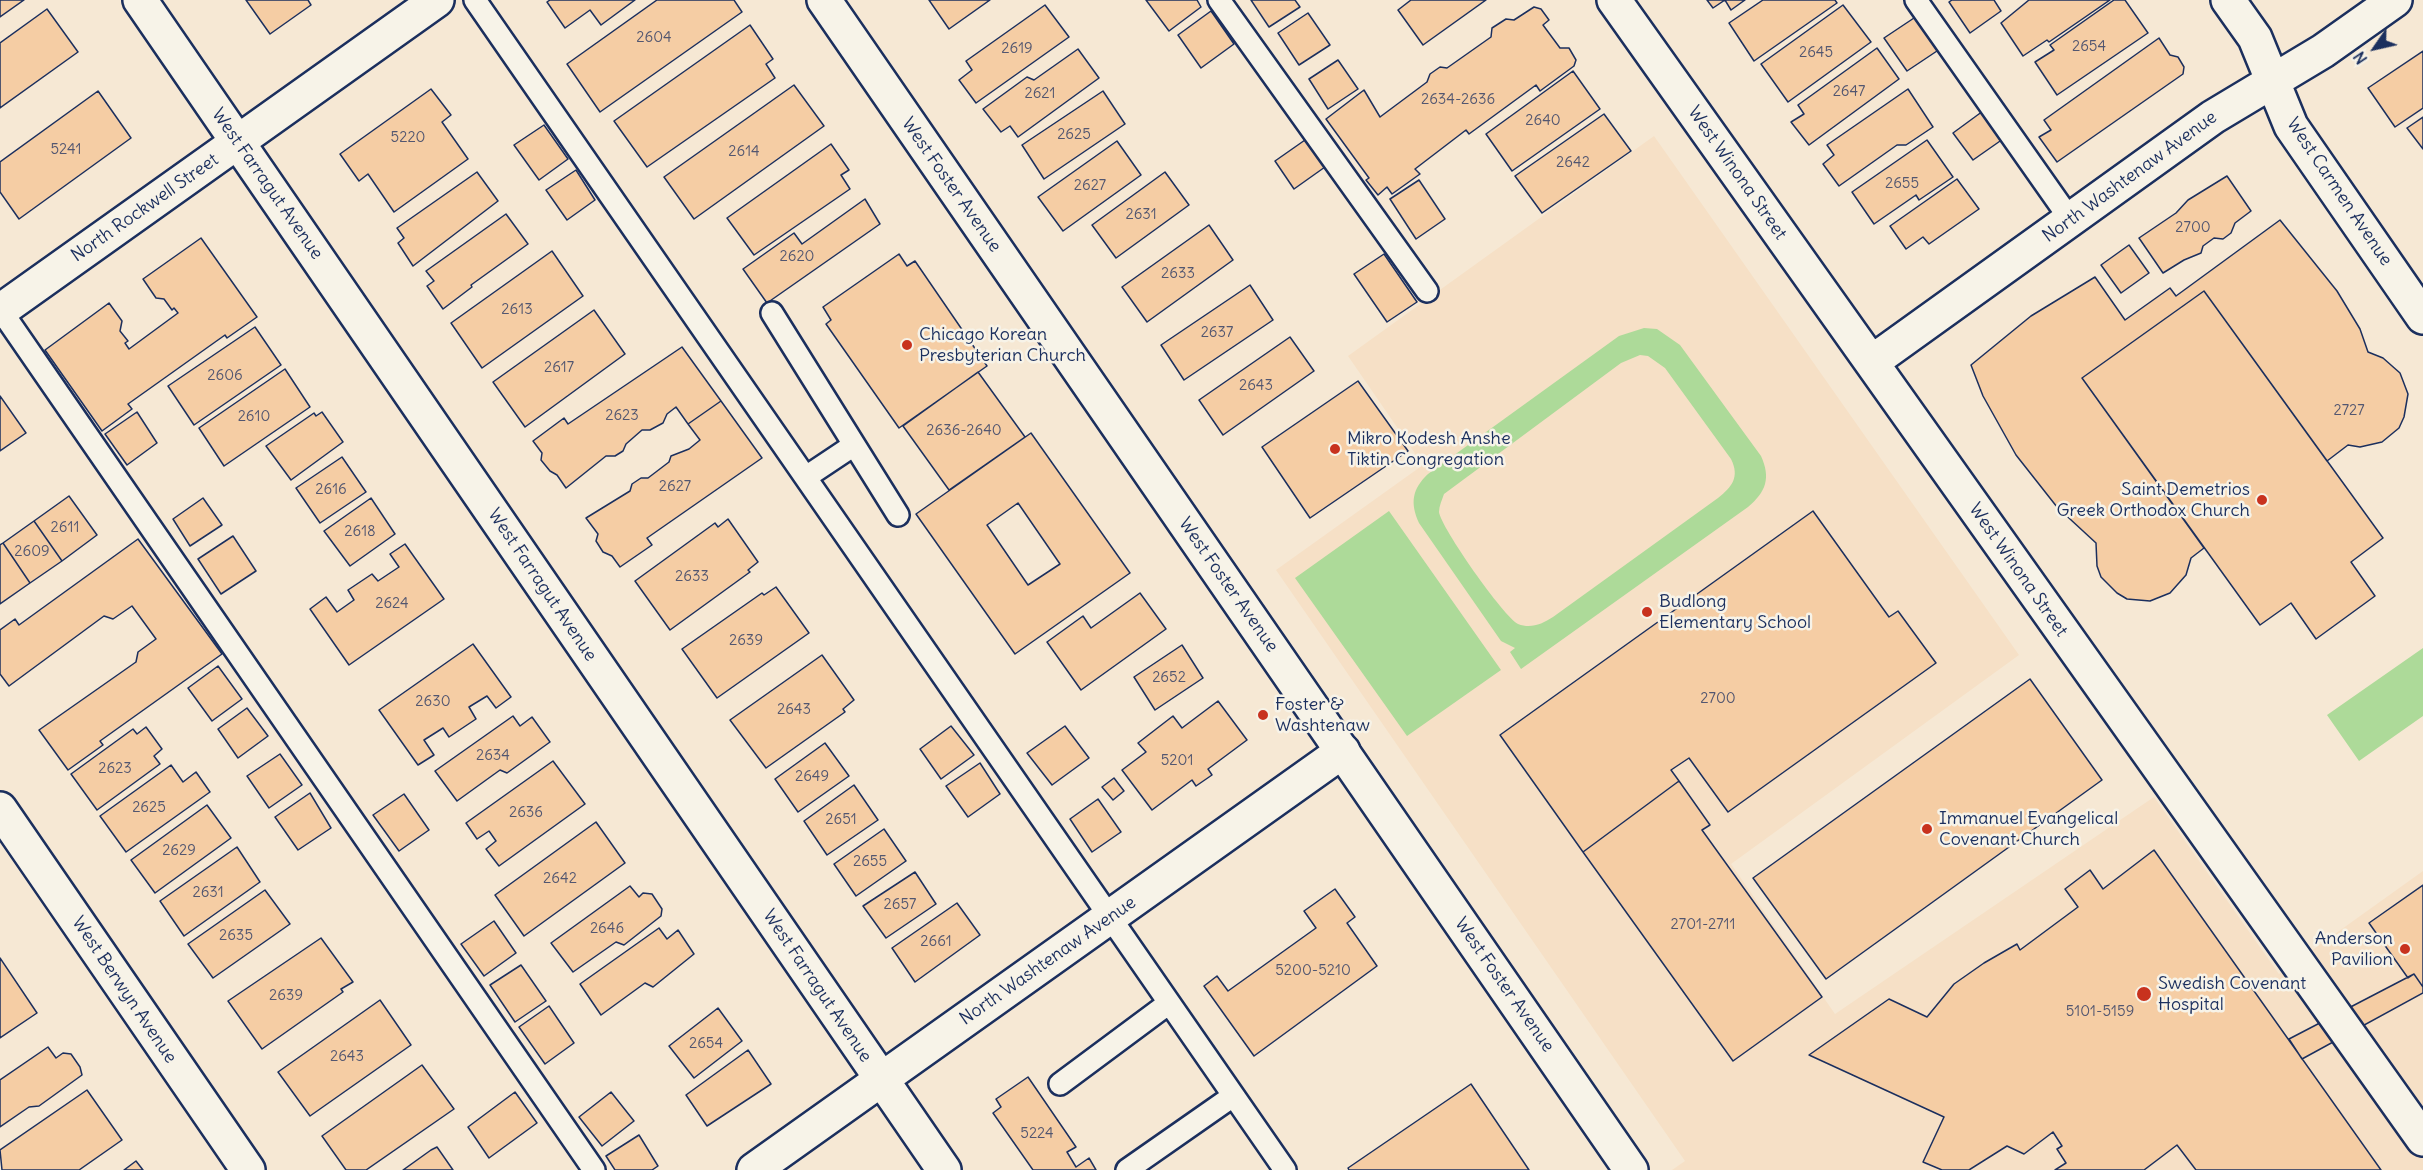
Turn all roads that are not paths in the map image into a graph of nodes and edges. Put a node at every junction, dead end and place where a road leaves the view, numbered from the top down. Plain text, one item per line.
1 (140, 0) edge
2 (437, 0) edge
3 (475, 0) edge
4 (824, 0) edge
5 (1220, 0) edge
6 (1614, 0) edge
7 (1916, 0) edge
8 (2228, 0) edge
9 (2395, 0) edge
10 (2271, 80) junction
11 (238, 142) junction
12 (2070, 219) junction
13 (1427, 291) dead end
14 (0, 310) edge
15 (772, 313) dead end
16 (2423, 317) edge
17 (1872, 362) junction
18 (854, 445) junction
19 (806, 477) junction
20 (898, 515) dead end
21 (1343, 751) junction
22 (0, 809) edge
23 (1110, 917) junction
24 (1169, 1003) junction
25 (881, 1079) junction
26 (1060, 1084) dead end
27 (1233, 1095) junction
28 (2423, 1139) edge
29 (248, 1170) edge
30 (594, 1170) edge
31 (754, 1170) edge
32 (944, 1170) edge
33 (1127, 1170) edge
34 (1285, 1170) edge
35 (1631, 1170) edge

1 - 11 street, West Farragut Avenue
2 - 11 street, North Rockwell Street
3 - 19 lane
4 - 21 street, West Foster Avenue
5 - 13 lane
6 - 17 street, West Winona Street
7 - 12 lane
8 - 10 street, West Carmen Avenue
9 - 10 street, North Washtenaw Avenue
10 - 12 street, North Washtenaw Avenue
10 - 16 street, West Carmen Avenue
11 - 14 street, North Rockwell Street
11 - 25 street, West Farragut Avenue
12 - 17 street, North Washtenaw Avenue
14 - 30 lane
15 - 18 lane
17 - 28 street, West Winona Street
18 - 19 lane
18 - 20 lane
19 - 23 lane
21 - 23 street, North Washtenaw Avenue
21 - 35 street, West Foster Avenue
22 - 29 street, West Berwyn Avenue
23 - 24 lane
23 - 25 street, North Washtenaw Avenue
24 - 26 lane
24 - 27 lane
25 - 31 street, North Washtenaw Avenue
25 - 32 street, West Farragut Avenue
27 - 33 lane
27 - 34 lane

